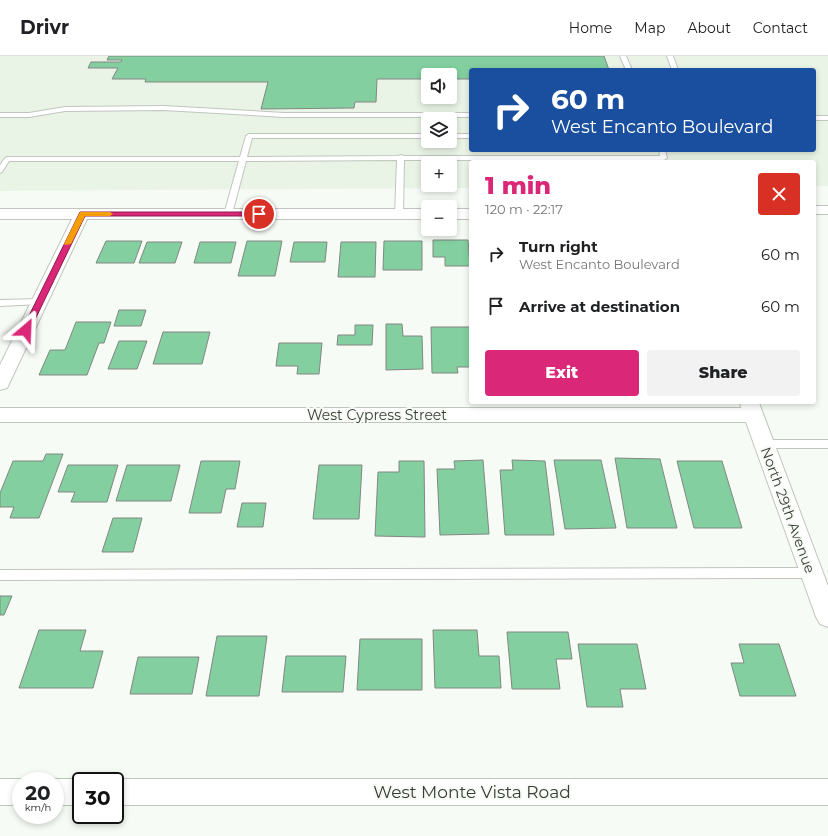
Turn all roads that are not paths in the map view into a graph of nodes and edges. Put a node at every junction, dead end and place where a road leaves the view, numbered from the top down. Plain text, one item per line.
1 (623, 56) edge
2 (670, 56) edge
3 (628, 68) edge
4 (674, 68) edge
5 (0, 115) edge
6 (469, 115) edge
7 (816, 118) edge
8 (828, 118) edge
9 (421, 136) edge
10 (457, 136) edge
11 (469, 136) edge
12 (662, 152) edge
13 (243, 157) junction
14 (401, 157) junction
15 (639, 160) edge
16 (0, 171) edge
17 (816, 210) edge
18 (828, 210) edge
19 (0, 214) edge
20 (82, 214) junction
21 (228, 214) junction
22 (399, 214) junction
23 (421, 214) edge
24 (457, 214) edge
25 (469, 214) edge
26 (0, 302) edge
27 (39, 302) junction
28 (0, 384) edge
29 (751, 409) edge
30 (0, 415) edge
31 (764, 444) junction
32 (828, 444) edge
33 (811, 573) junction
34 (0, 576) edge
35 (828, 617) edge
36 (0, 792) edge
37 (12, 792) edge
38 (124, 792) edge
39 (828, 792) edge

1 - 3 lane
2 - 4 lane
5 - 6 lane
7 - 8 lane
9 - 13 lane
10 - 11 lane
12 - 15 lane
13 - 14 lane
13 - 16 lane
13 - 21 lane
14 - 15 lane
14 - 22 lane
17 - 18 street
19 - 20 street
20 - 21 street
20 - 27 street
21 - 22 street
22 - 23 street
24 - 25 street
26 - 27 lane
27 - 28 street
29 - 30 street, West Cypress Street
29 - 31 street, North 29th Avenue
31 - 32 lane
31 - 33 street, North 29th Avenue
33 - 34 lane
33 - 35 street, North 29th Avenue
36 - 37 street
38 - 39 street, West Monte Vista Road

